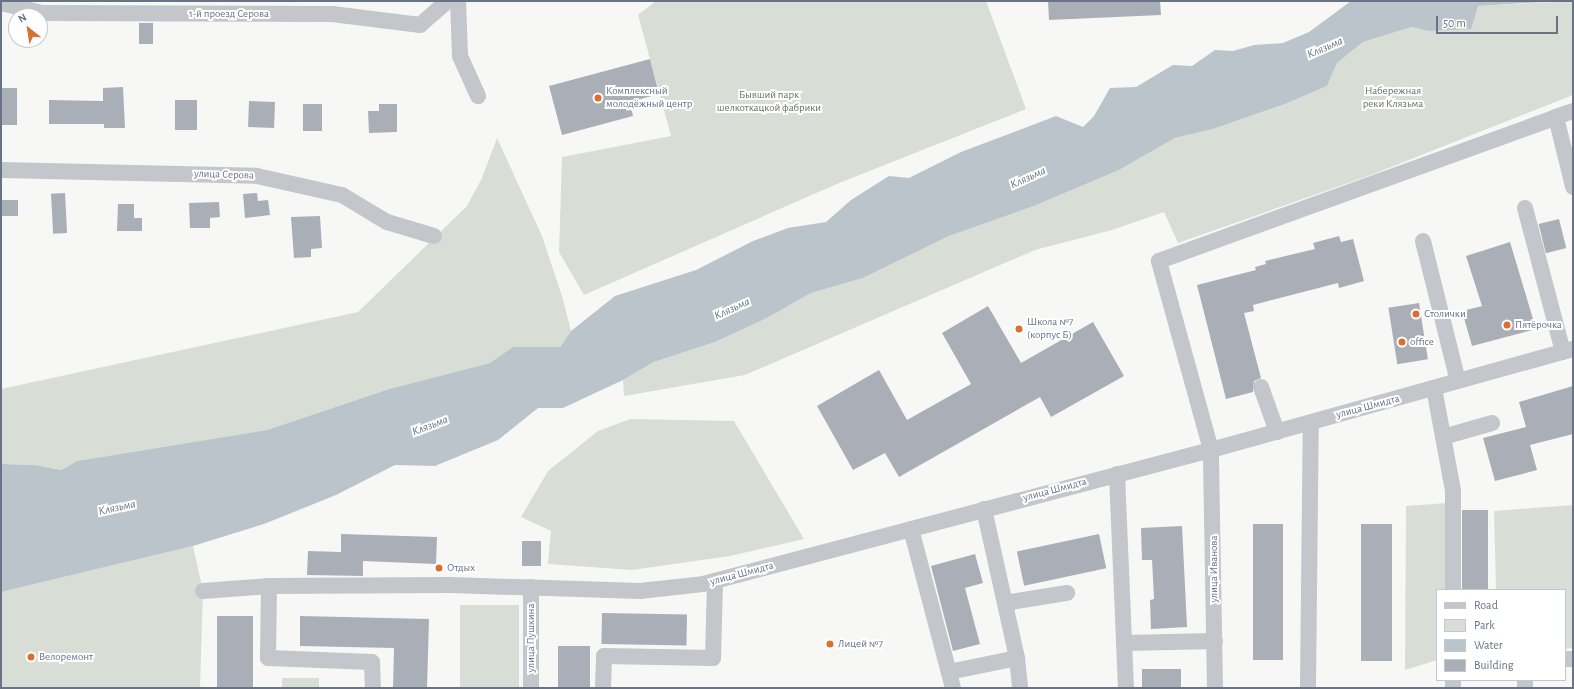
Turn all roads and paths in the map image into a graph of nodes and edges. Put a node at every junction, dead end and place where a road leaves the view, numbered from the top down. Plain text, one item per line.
1 (448, 1) edge
2 (458, 1) edge
3 (1, 3) edge
4 (478, 96) dead end
5 (1573, 111) edge
6 (1556, 117) junction
7 (1, 170) edge
8 (1573, 187) edge
9 (1525, 208) dead end
10 (434, 236) dead end
11 (1423, 241) dead end
12 (1568, 351) edge
13 (1458, 381) junction
14 (1261, 387) dead end
15 (1434, 388) junction
16 (1310, 422) junction
17 (1492, 423) dead end
18 (1277, 432) junction
19 (1443, 437) junction
20 (1211, 450) junction
21 (1117, 474) junction
22 (984, 509) junction
23 (911, 529) junction
24 (715, 581) junction
25 (270, 586) junction
26 (531, 587) junction
27 (1453, 589) edge
28 (203, 591) dead end
29 (1067, 593) dead end
30 (1005, 602) junction
31 (1215, 641) junction
32 (1124, 643) junction
33 (1017, 658) junction
34 (949, 672) junction
35 (373, 688) edge
36 (531, 688) edge
37 (604, 688) edge
38 (953, 688) edge
39 (1020, 688) edge
40 (1126, 688) edge
41 (1215, 688) edge
42 (1308, 688) edge

1 - 3 street, 1-й проезд Серова
2 - 4 street
5 - 6 street
6 - 8 street
6 - 20 street, улица Иванова
7 - 10 street, улица Серова
9 - 12 street
11 - 13 street
12 - 13 street, улица Шмидта
13 - 15 street, улица Шмидта
14 - 18 street
15 - 16 street, улица Шмидта
15 - 19 street
16 - 18 street, улица Шмидта
16 - 42 street
17 - 19 street
18 - 20 street, улица Шмидта
19 - 27 street
20 - 21 street, улица Шмидта
20 - 31 street, улица Иванова
21 - 22 street, улица Шмидта
21 - 32 street
22 - 23 street, улица Шмидта
22 - 30 street
23 - 24 street, улица Шмидта
23 - 34 street
24 - 26 street, улица Шмидта
24 - 37 street
25 - 26 street, улица Шмидта
25 - 28 street, улица Шмидта
25 - 35 street
26 - 36 street, улица Пушкина
29 - 30 street
30 - 33 street
31 - 32 street
31 - 41 street, улица Иванова
32 - 40 street
33 - 34 street
33 - 39 street
34 - 38 street

